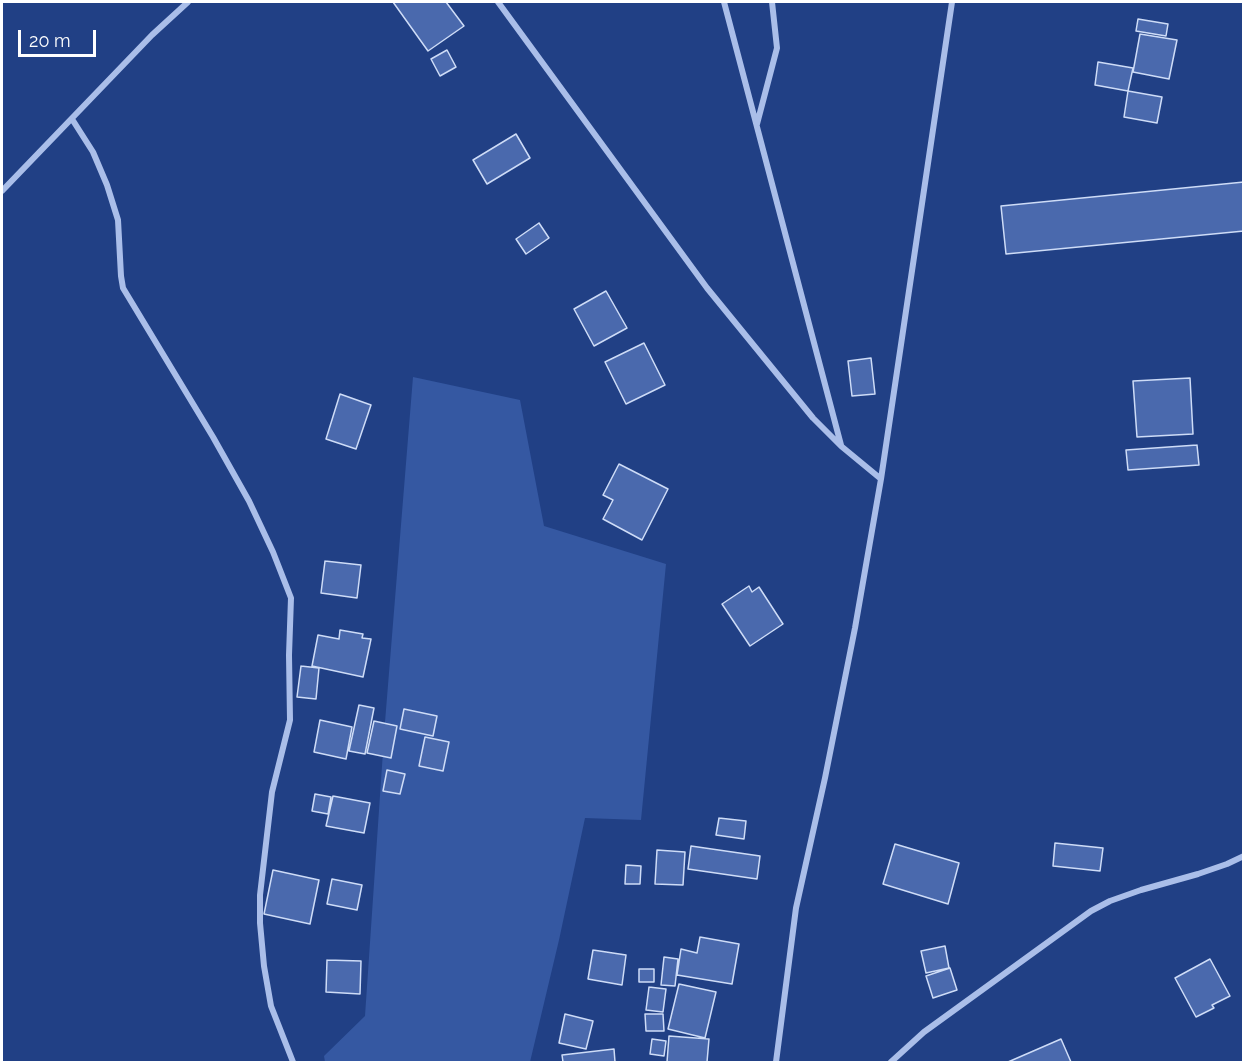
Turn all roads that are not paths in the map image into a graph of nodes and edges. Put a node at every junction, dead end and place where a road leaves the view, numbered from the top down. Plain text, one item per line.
1 (188, 2) edge
2 (498, 2) edge
3 (724, 2) edge
4 (772, 2) edge
5 (952, 2) edge
6 (72, 119) junction
7 (756, 126) junction
8 (2, 191) edge
9 (841, 446) junction
10 (881, 479) junction
11 (1244, 856) edge
12 (293, 1062) edge
13 (776, 1062) edge
14 (891, 1062) edge

1 - 6 street
2 - 9 street
3 - 7 street
4 - 7 street
5 - 10 street
6 - 8 street
6 - 12 street
7 - 9 street
9 - 10 street
10 - 13 street
11 - 14 street

